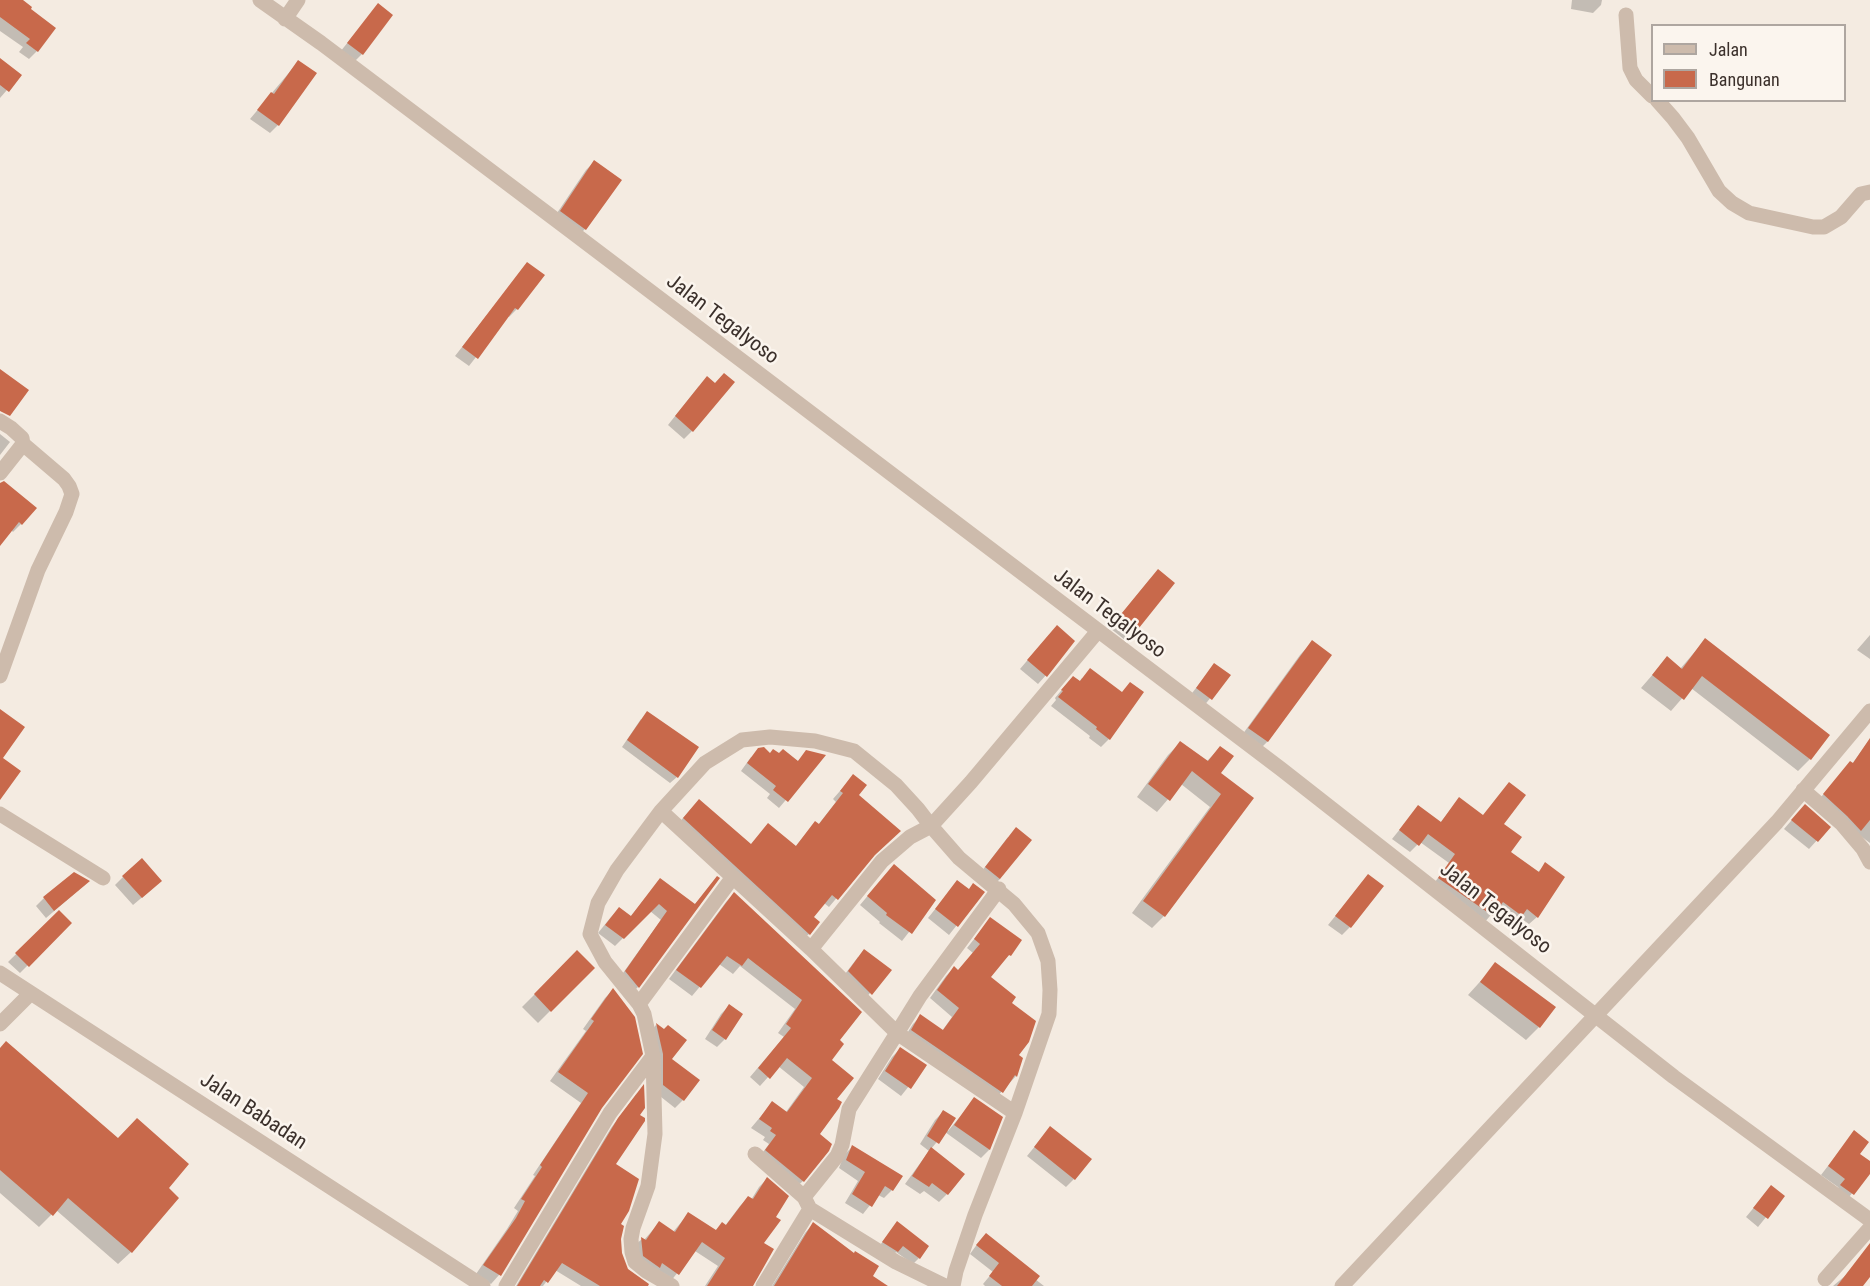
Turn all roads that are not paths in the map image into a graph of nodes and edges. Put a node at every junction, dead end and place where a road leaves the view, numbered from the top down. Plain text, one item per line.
1 (260, 0) edge
2 (298, 0) edge
3 (1626, 15) dead end
4 (285, 19) junction
5 (1651, 94) edge
6 (1659, 102) edge
7 (1870, 192) edge
8 (0, 421) edge
9 (23, 444) junction
10 (0, 474) edge
11 (1098, 631) junction
12 (0, 675) edge
13 (1870, 711) edge
14 (1803, 790) junction
15 (661, 811) junction
16 (0, 814) edge
17 (931, 826) junction
18 (1870, 862) edge
19 (733, 877) junction
20 (103, 878) dead end
21 (999, 889) junction
22 (811, 949) junction
23 (0, 973) edge
24 (31, 993) junction
25 (639, 1004) junction
26 (1596, 1015) junction
27 (0, 1024) edge
28 (897, 1033) junction
29 (653, 1056) junction
30 (1015, 1113) junction
31 (755, 1154) dead end
32 (807, 1203) junction
33 (1870, 1220) edge
34 (1870, 1228) edge
35 (1825, 1279) dead end
36 (483, 1286) edge
37 (506, 1286) edge
38 (672, 1286) edge
39 (763, 1286) edge
40 (945, 1286) edge
41 (953, 1286) edge
42 (1342, 1286) edge

1 - 4 street, Jalan Tegalyoso
2 - 4 street
3 - 5 street
4 - 11 street, Jalan Tegalyoso
6 - 7 street
8 - 9 street
9 - 10 street
9 - 12 street
11 - 17 street
11 - 26 street, Jalan Tegalyoso
13 - 14 street
14 - 18 street
14 - 26 street
15 - 17 street
15 - 19 street
15 - 25 street
16 - 20 street
17 - 21 street
17 - 22 street
19 - 22 street
19 - 25 street
21 - 28 street
21 - 30 street
22 - 28 street
23 - 24 street, Jalan Babadan
24 - 27 street
24 - 36 street, Jalan Babadan
25 - 29 street
26 - 33 street, Jalan Tegalyoso
26 - 42 street
28 - 30 street
28 - 32 street
29 - 37 street
29 - 38 street
30 - 41 street
31 - 32 street
32 - 39 street
32 - 40 street
34 - 35 street

